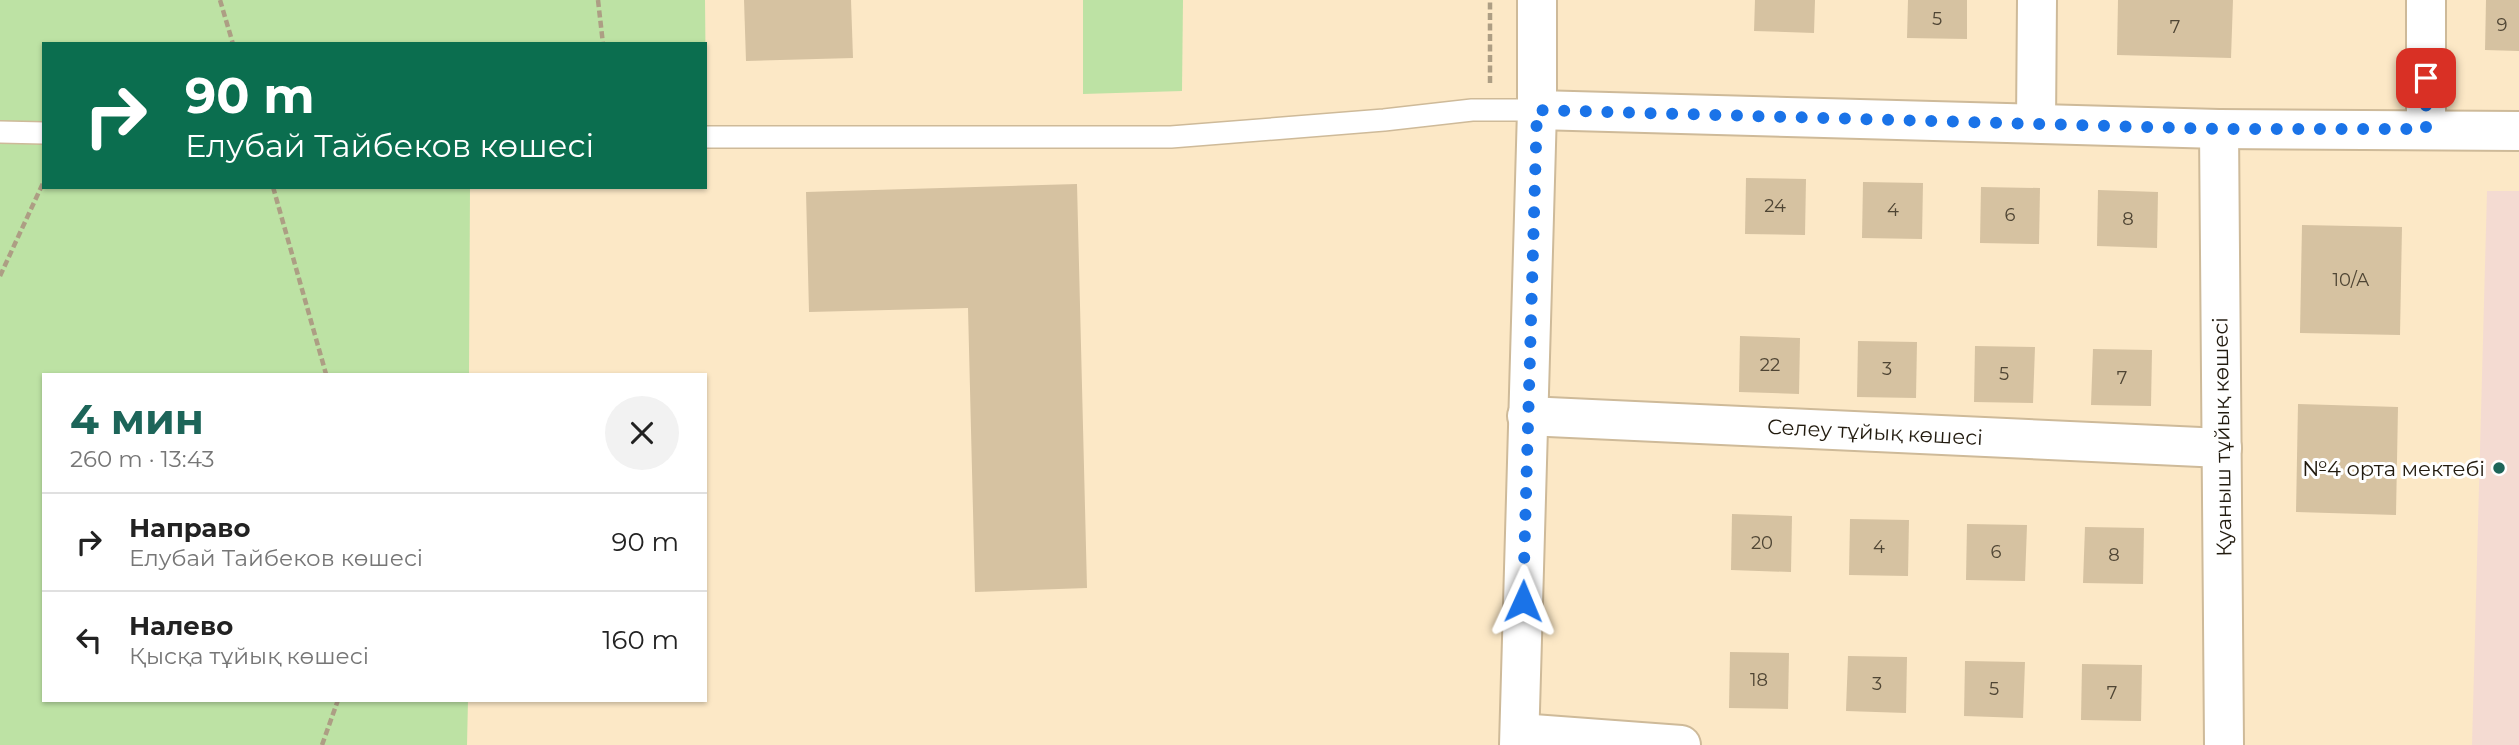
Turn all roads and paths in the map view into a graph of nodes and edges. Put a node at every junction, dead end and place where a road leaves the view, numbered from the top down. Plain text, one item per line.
1 (220, 0) edge
2 (598, 0) edge
3 (1490, 0) edge
4 (1538, 0) edge
5 (2037, 0) edge
6 (2426, 0) edge
7 (232, 42) edge
8 (603, 42) edge
9 (1490, 110) junction
10 (1537, 110) junction
11 (2036, 123) junction
12 (2219, 129) junction
13 (2426, 129) junction
14 (2519, 131) edge
15 (0, 132) edge
16 (42, 133) edge
17 (707, 137) edge
18 (42, 185) edge
19 (274, 189) edge
20 (0, 276) edge
21 (326, 373) edge
22 (1527, 416) junction
23 (2222, 448) junction
24 (337, 702) edge
25 (1520, 739) edge
26 (1643, 744) edge
27 (322, 745) edge
28 (1681, 745) edge
29 (2224, 745) edge

1 - 7 path
2 - 8 path
3 - 9 path
4 - 10 street
5 - 11 street
6 - 13 street
9 - 10 lane
9 - 17 lane
10 - 11 street
10 - 22 street
11 - 12 street
12 - 13 street
12 - 23 street, Қуаныш тұйық көшесі
13 - 14 street
15 - 16 lane
18 - 20 path
19 - 21 path
22 - 23 street, Селеу тұйық көшесі
22 - 25 street
23 - 29 street, Қуаныш тұйық көшесі
24 - 27 path
25 - 26 street
26 - 28 street

